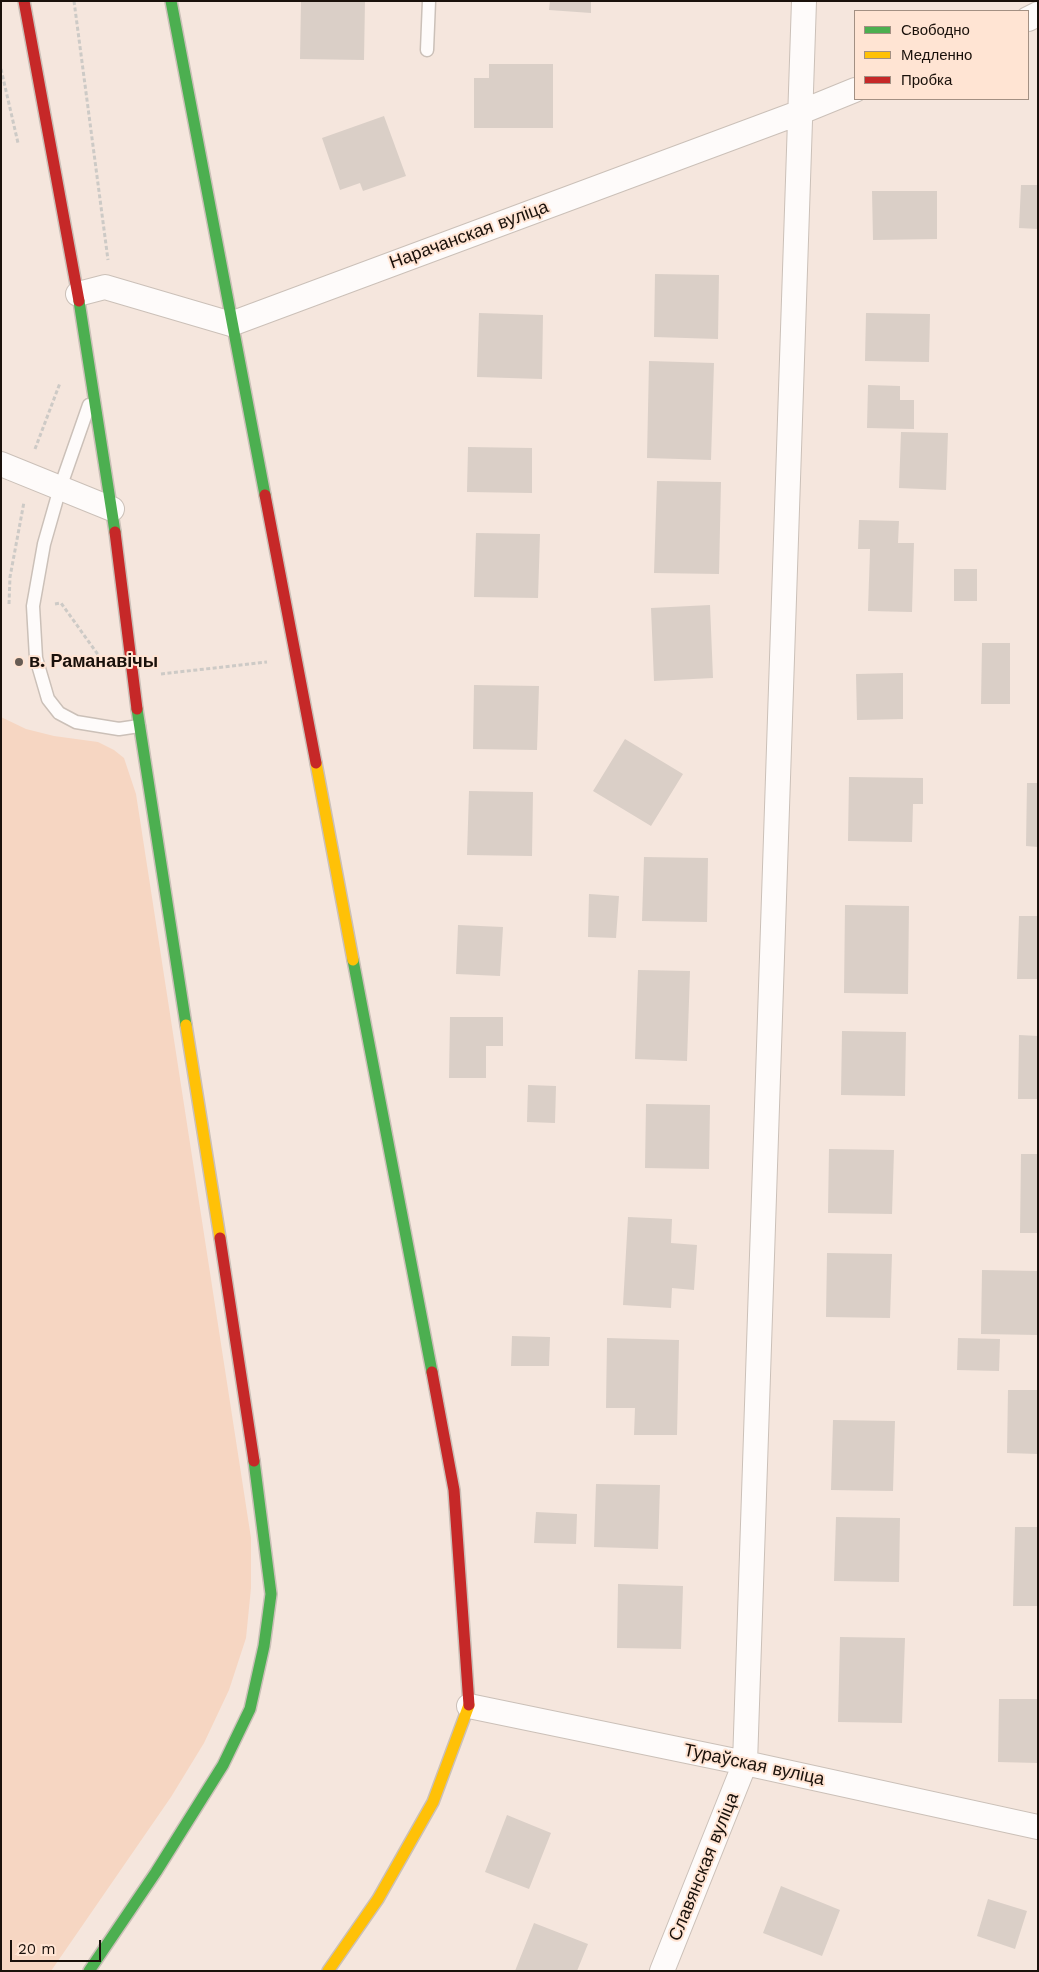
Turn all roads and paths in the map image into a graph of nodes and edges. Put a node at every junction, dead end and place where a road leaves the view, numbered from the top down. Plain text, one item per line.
1 (24, 1) edge
2 (74, 1) edge
3 (170, 1) edge
4 (429, 1) edge
5 (804, 1) edge
6 (426, 50) dead end
7 (1, 69) edge
8 (854, 90) edge
9 (801, 112) junction
10 (20, 152) dead end
11 (108, 261) dead end
12 (78, 294) junction
13 (231, 324) junction
14 (59, 376) dead end
15 (93, 394) junction
16 (1, 464) edge
17 (29, 476) junction
18 (60, 488) junction
19 (112, 509) junction
20 (33, 606) junction
21 (295, 659) junction
22 (105, 664) dead end
23 (152, 675) dead end
24 (139, 726) junction
25 (469, 1706) junction
26 (745, 1763) junction
27 (1038, 1828) edge
28 (89, 1971) edge
29 (328, 1971) edge
30 (662, 1971) edge

1 - 12 street
2 - 11 path
3 - 13 street
4 - 6 lane
5 - 9 street, Славянская вуліца
7 - 10 path
8 - 9 street, Нарачанская вуліца
9 - 13 street, Нарачанская вуліца
9 - 26 street, Славянская вуліца
12 - 13 street
12 - 15 street
13 - 21 street
14 - 17 path
15 - 18 lane
15 - 19 street
16 - 17 street
17 - 18 street
17 - 20 path
18 - 19 street
18 - 20 lane
19 - 24 street
20 - 22 path
20 - 24 lane
21 - 23 path
21 - 25 street
24 - 28 street
25 - 26 street, Тураўская вуліца
25 - 29 street
26 - 27 street, Тураўская вуліца
26 - 30 street, Славянская вуліца

